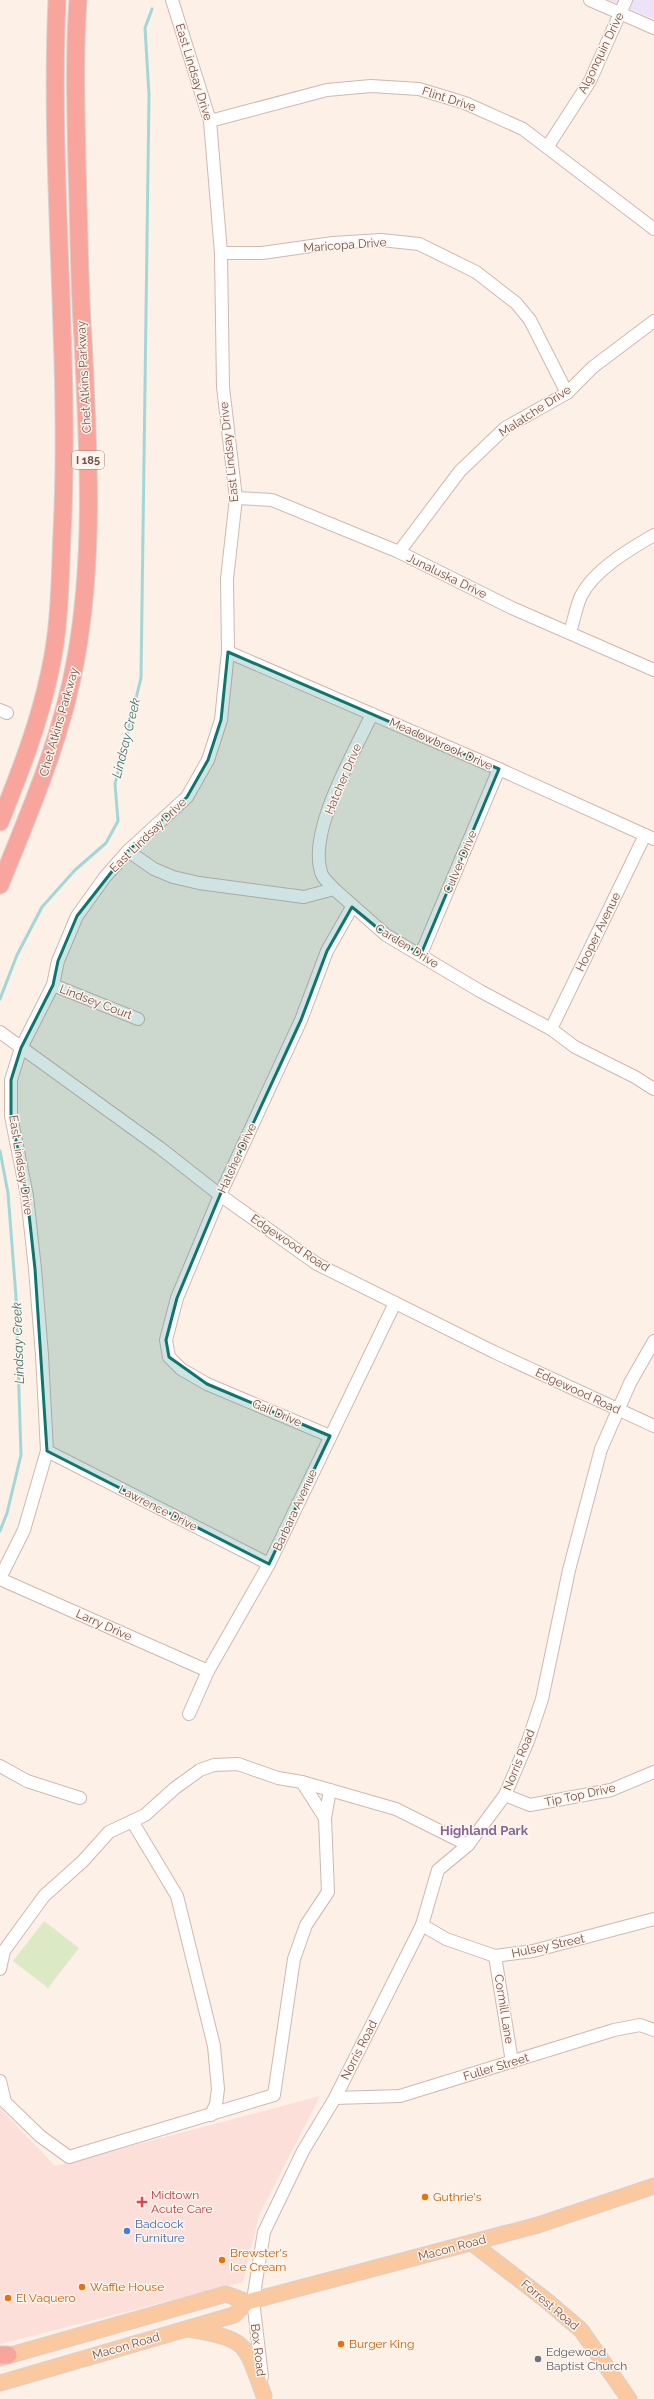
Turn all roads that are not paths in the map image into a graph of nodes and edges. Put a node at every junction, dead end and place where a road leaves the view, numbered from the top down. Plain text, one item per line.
1 (57, 0) edge
2 (78, 0) edge
3 (172, 0) edge
4 (590, 0) edge
5 (626, 0) edge
6 (620, 13) junction
7 (654, 28) edge
8 (210, 122) junction
9 (548, 146) junction
10 (654, 229) edge
11 (220, 253) junction
12 (654, 321) edge
13 (567, 393) junction
14 (236, 498) junction
15 (654, 535) edge
16 (399, 552) junction
17 (570, 632) junction
18 (228, 652) junction
19 (654, 670) edge
20 (372, 714) junction
21 (499, 769) junction
22 (0, 822) edge
23 (649, 837) edge
24 (128, 851) junction
25 (0, 885) edge
26 (334, 888) junction
27 (352, 907) junction
28 (421, 954) junction
29 (53, 985) junction
30 (138, 1019) dead end
31 (551, 1029) junction
32 (2, 1033) edge
33 (21, 1048) junction
34 (654, 1089) edge
35 (220, 1195) junction
36 (395, 1303) junction
37 (654, 1341) edge
38 (223, 1391) joint
39 (618, 1409) junction
40 (654, 1426) edge
41 (330, 1436) junction
42 (47, 1451) junction
43 (269, 1564) junction
44 (0, 1579) edge
45 (208, 1671) junction
46 (189, 1714) dead end
47 (0, 1766) edge
48 (654, 1772) edge
49 (302, 1782) junction
50 (330, 1790) junction
51 (505, 1796) junction
52 (80, 1798) dead end
53 (325, 1818) junction
54 (132, 1821) junction
55 (468, 1845) junction
56 (654, 1919) edge
57 (422, 1925) junction
58 (495, 1956) junction
59 (0, 1969) edge
60 (654, 2030) edge
61 (512, 2062) junction
62 (0, 2081) edge
63 (335, 2098) junction
64 (211, 2115) junction
65 (654, 2186) edge
66 (472, 2243) junction
67 (250, 2301) junction
68 (186, 2329) junction
69 (3, 2356) edge
70 (0, 2383) edge
71 (265, 2398) edge
72 (629, 2399) edge

1 - 22 highway, Chet Atkins Parkway / I 185
2 - 25 highway, Chet Atkins Parkway / I 185
3 - 8 street, East Lindsay Drive
4 - 6 street
5 - 6 street, Algonquin Drive
6 - 7 street
6 - 9 street, Algonquin Drive
8 - 9 street, Flint Drive
8 - 11 street, East Lindsay Drive
9 - 10 street, Flint Drive
11 - 13 street, Maricopa Drive
11 - 14 street, East Lindsay Drive
12 - 13 street, Malatche Drive
13 - 16 street, Malatche Drive
14 - 16 street, Junaluska Drive
14 - 18 street, East Lindsay Drive
15 - 17 street
16 - 17 street, Junaluska Drive
17 - 19 street, Junaluska Drive
18 - 20 street, Meadowbrook Drive
18 - 24 street, East Lindsay Drive
20 - 21 street, Meadowbrook Drive
20 - 26 street, Hatcher Drive
21 - 23 street, Meadowbrook Drive
21 - 28 street, Culver Drive
23 - 31 street, Hooper Avenue
24 - 26 street
24 - 29 street, East Lindsay Drive
26 - 27 street, Carden Drive
27 - 28 street, Carden Drive
27 - 35 street, Hatcher Drive
28 - 31 street, Carden Drive
29 - 30 street, Lindsey Court
29 - 33 street, East Lindsay Drive
31 - 34 street, Carden Drive
32 - 33 street, Edgewood Road
33 - 35 street, Edgewood Road
33 - 42 street, East Lindsay Drive
35 - 36 street, Edgewood Road
35 - 38 street, Hatcher Drive
36 - 39 street, Edgewood Road
36 - 41 street, Barbara Avenue
37 - 39 street, Norris Road
38 - 41 street, Gail Drive
39 - 40 street, Edgewood Road
39 - 51 street, Norris Road
41 - 43 street, Barbara Avenue
42 - 43 street, Lawrence Drive
42 - 44 street, East Lindsay Drive
43 - 45 street, Barbara Avenue
44 - 45 street, Larry Drive
45 - 46 street, Barbara Avenue
47 - 52 street
48 - 51 street, Tip Top Drive
49 - 50 street
49 - 53 street
49 - 54 street
50 - 53 street
50 - 55 street
51 - 55 street, Norris Road
53 - 64 street
54 - 59 street
54 - 64 street
55 - 57 street, Norris Road
56 - 58 street, Hulsey Street
57 - 58 street, Hulsey Street
57 - 63 street, Norris Road
58 - 61 street, Cormill Lane
60 - 61 street, Fuller Street
61 - 63 street, Fuller Street
62 - 64 street
63 - 67 street, Norris Road
65 - 66 main road, Macon Road
66 - 67 main road, Macon Road
66 - 72 main road, Forrest Road
67 - 68 main road, Macon Road
67 - 69 main road, Macon Road
67 - 71 street, Box Road
68 - 70 main road, Macon Road
68 - 71 main road

